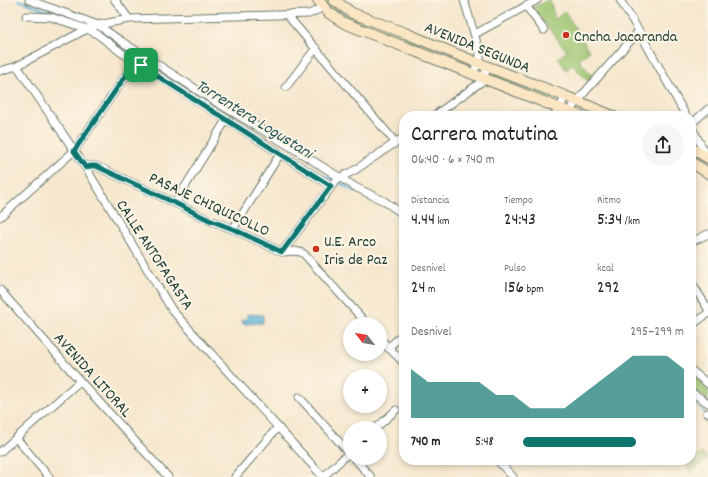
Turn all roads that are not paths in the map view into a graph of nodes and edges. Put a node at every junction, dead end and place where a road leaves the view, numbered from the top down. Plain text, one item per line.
1 (28, 0) edge
2 (115, 0) edge
3 (334, 0) edge
4 (464, 0) edge
5 (536, 0) edge
6 (620, 0) edge
7 (321, 4) edge
8 (526, 6) junction
9 (286, 15) junction
10 (26, 16) dead end
11 (129, 19) junction
12 (98, 25) junction
13 (86, 29) junction
14 (544, 30) dead end
15 (640, 31) junction
16 (475, 34) junction
17 (316, 48) junction
18 (135, 62) junction
19 (478, 63) junction
20 (17, 66) junction
21 (488, 67) junction
22 (0, 71) edge
23 (473, 74) junction
24 (483, 78) junction
25 (286, 87) dead end
26 (565, 96) junction
27 (577, 101) junction
28 (708, 109) edge
29 (441, 111) edge
30 (559, 111) edge
31 (561, 111) edge
32 (562, 111) edge
33 (601, 111) edge
34 (683, 111) edge
35 (226, 120) junction
36 (696, 120) edge
37 (696, 135) edge
38 (399, 141) edge
39 (396, 143) junction
40 (74, 151) junction
41 (696, 151) edge
42 (280, 154) junction
43 (708, 158) edge
44 (696, 165) edge
45 (86, 168) junction
46 (708, 173) edge
47 (336, 181) junction
48 (175, 203) junction
49 (399, 211) edge
50 (0, 217) edge
51 (233, 229) junction
52 (708, 234) edge
53 (696, 240) edge
54 (282, 252) junction
55 (0, 290) edge
56 (696, 290) edge
57 (708, 309) edge
58 (708, 313) edge
59 (361, 317) edge
60 (696, 322) edge
61 (399, 338) edge
62 (388, 348) joint
63 (399, 358) edge
64 (696, 374) edge
65 (80, 381) junction
66 (708, 384) edge
67 (696, 395) edge
68 (299, 397) dead end
69 (708, 403) edge
70 (396, 410) dead end
71 (384, 421) edge
72 (278, 427) junction
73 (16, 438) junction
74 (343, 445) edge
75 (0, 452) edge
76 (343, 461) edge
77 (361, 465) edge
78 (502, 465) edge
79 (49, 477) edge
80 (168, 477) edge
81 (235, 477) edge
82 (323, 477) edge
83 (371, 477) edge
84 (513, 477) edge

1 - 12 street
2 - 11 street
3 - 19 main road, AVENIDA SEGUNDA
4 - 16 street
5 - 8 street
6 - 15 street
7 - 9 street
7 - 23 main road, AVENIDA SEGUNDA
8 - 14 street
8 - 16 street
9 - 11 street
9 - 17 street
10 - 13 street
11 - 12 street
12 - 13 street
12 - 47 street
13 - 18 street
13 - 20 street
15 - 27 street
15 - 34 street
16 - 19 street
17 - 25 street
17 - 39 street
18 - 35 street
18 - 40 street
19 - 21 main road, AVENIDA SEGUNDA
19 - 23 street
20 - 22 street
20 - 40 street, CALLE ANTOFAGASTA
21 - 24 street
21 - 26 main road, AVENIDA SEGUNDA
23 - 24 main road, AVENIDA SEGUNDA
24 - 29 street
24 - 30 main road, AVENIDA SEGUNDA
26 - 27 main road, AVENIDA SEGUNDA
26 - 31 street
27 - 32 street
27 - 33 main road, AVENIDA SEGUNDA
28 - 36 street
35 - 42 street
35 - 48 street
37 - 43 street
38 - 39 street
39 - 47 street
40 - 45 street, CALLE ANTOFAGASTA
40 - 50 street
41 - 43 main road
42 - 47 street
42 - 51 street
44 - 46 main road
45 - 48 street, PASAJE CHIQUICOLLO
45 - 72 street, CALLE ANTOFAGASTA
47 - 49 street
47 - 54 street
48 - 51 street, PASAJE CHIQUICOLLO
51 - 54 street, PASAJE CHIQUICOLLO
52 - 53 street
54 - 59 street, PASAJE CHIQUICOLLO
55 - 65 street, AVENIDA LITORAL
56 - 57 street
58 - 60 street
61 - 62 street
62 - 63 street
64 - 66 street
65 - 73 street
65 - 80 street, AVENIDA LITORAL
67 - 69 street
68 - 74 street
70 - 71 street
72 - 81 street
72 - 82 street, CALLE ANTOFAGASTA
73 - 75 street
73 - 79 street
76 - 82 street
77 - 83 street
78 - 84 street

